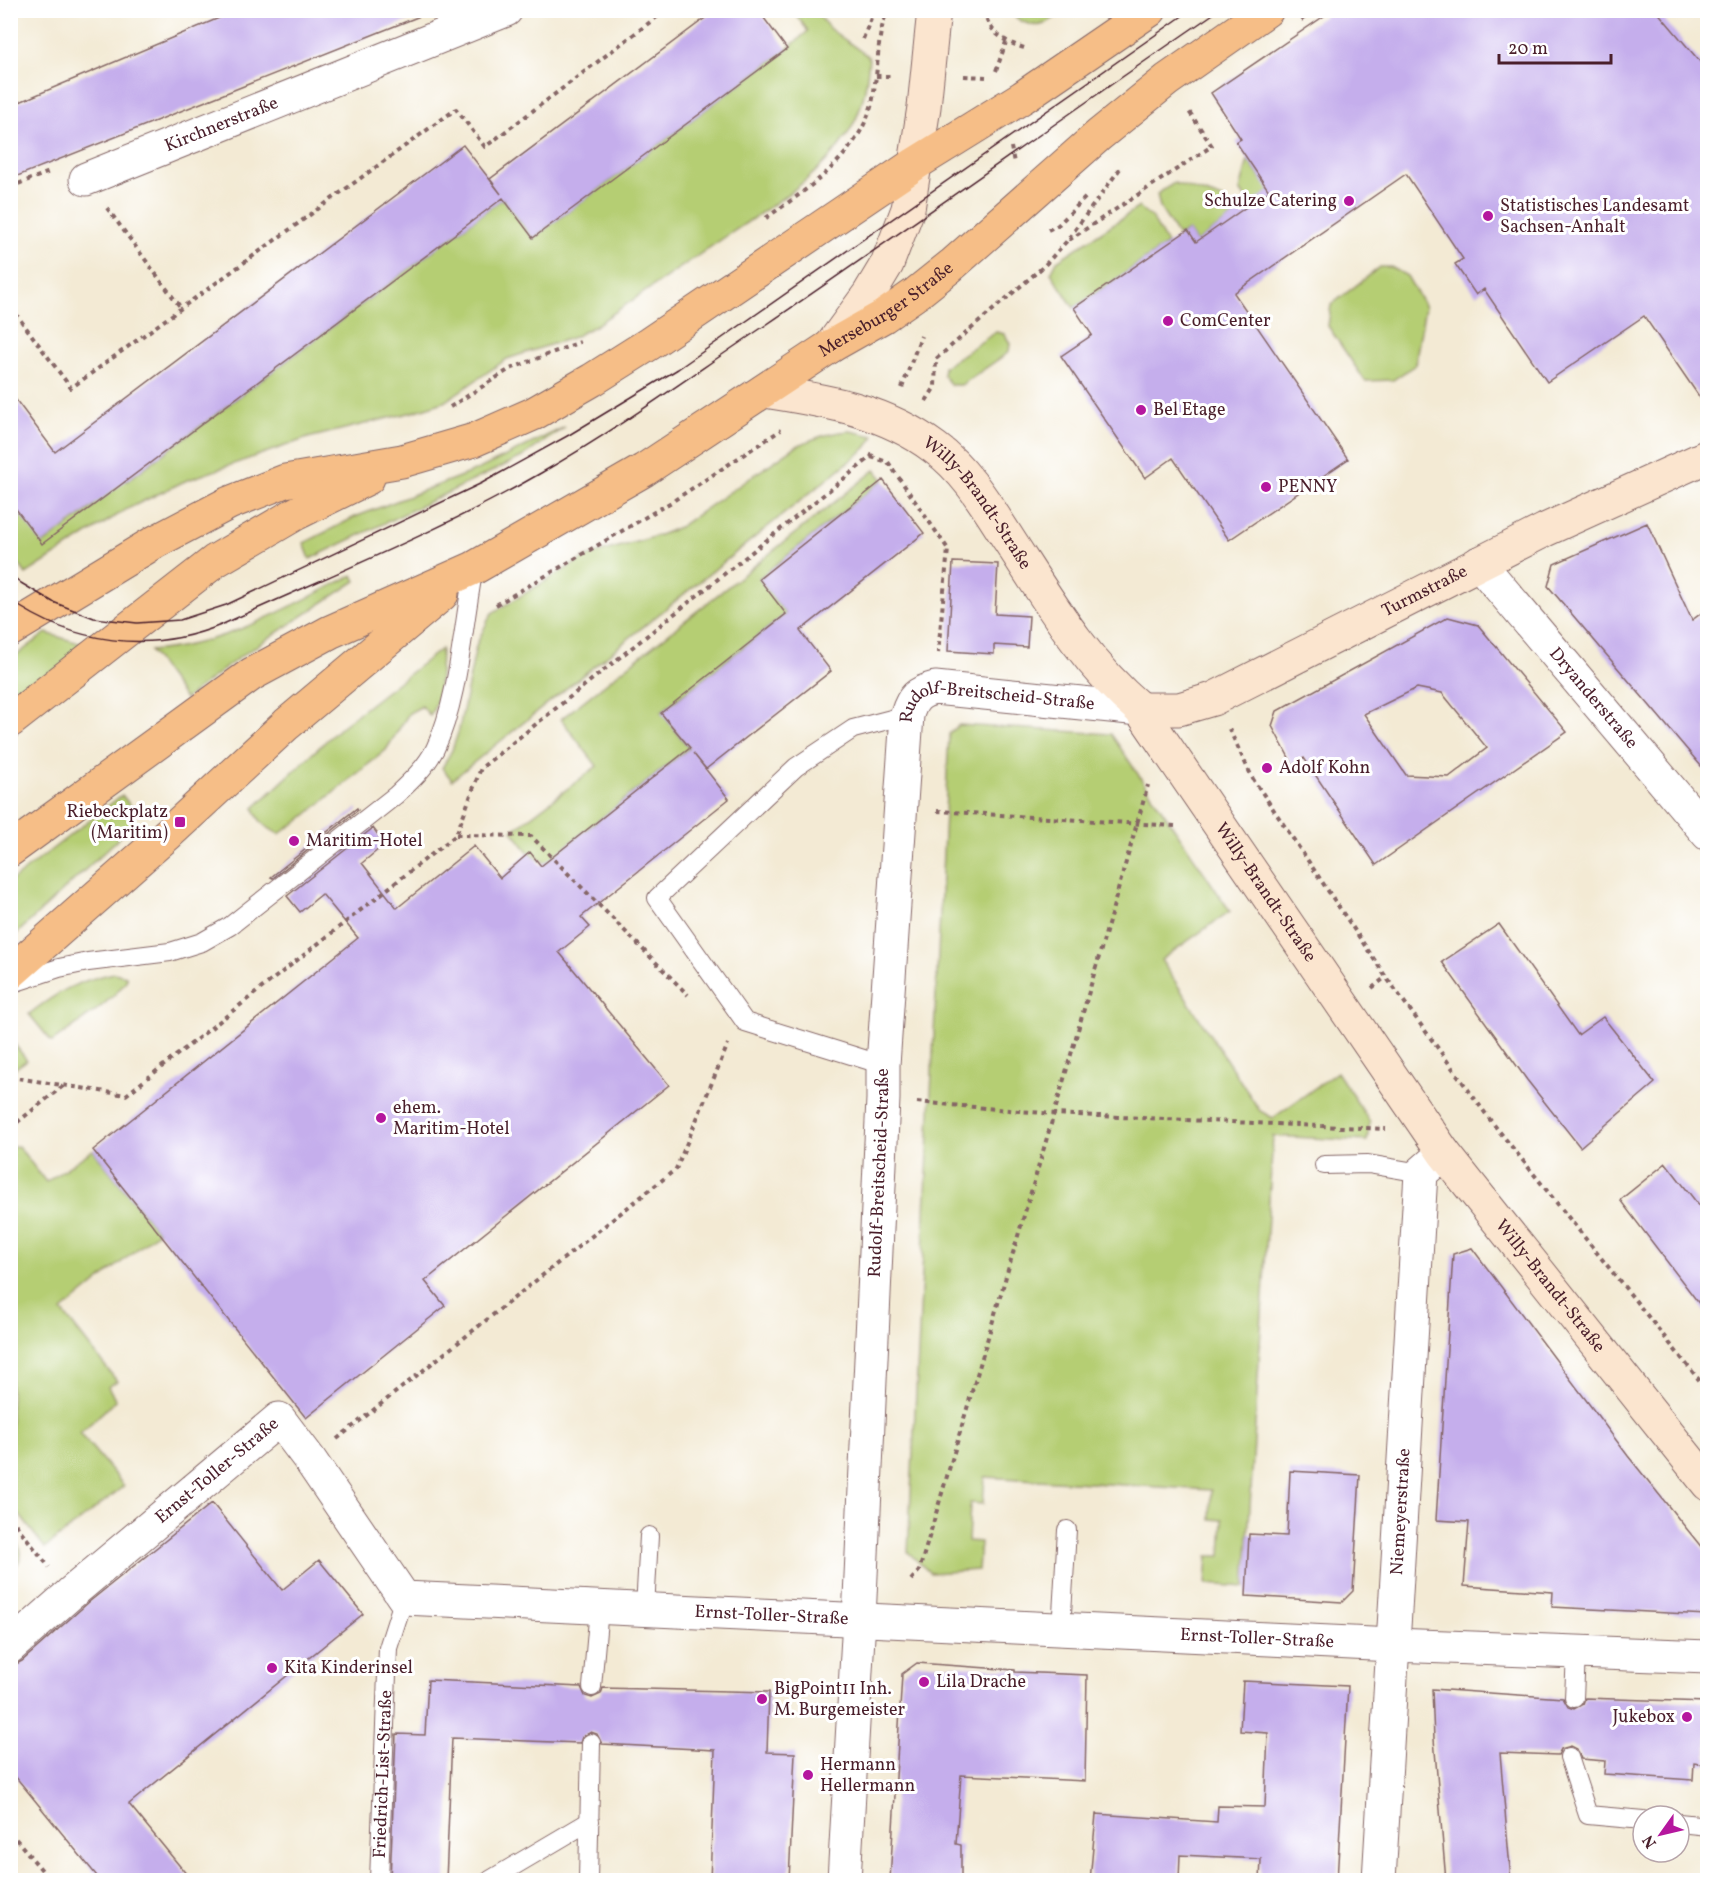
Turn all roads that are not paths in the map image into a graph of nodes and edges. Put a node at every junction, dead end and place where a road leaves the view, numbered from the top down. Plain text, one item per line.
1 (506, 10) edge
2 (934, 10) edge
3 (1150, 10) edge
4 (1267, 10) edge
5 (915, 164) junction
6 (86, 179) road end
7 (831, 346) junction
8 (764, 391) junction
9 (1707, 456) edge
10 (402, 461) junction
11 (1479, 563) junction
12 (474, 568) junction
13 (10, 630) edge
14 (1140, 709) junction
15 (907, 714) junction
16 (10, 721) edge
17 (1707, 834) edge
18 (10, 850) edge
19 (10, 973) edge
20 (10, 984) edge
21 (883, 1065) junction
22 (1432, 1163) junction
23 (1324, 1165) dead end
24 (1707, 1484) edge
25 (1067, 1530) dead end
26 (649, 1536) dead end
27 (405, 1598) junction
28 (599, 1608) junction
29 (645, 1609) junction
30 (859, 1619) junction
31 (1060, 1630) junction
32 (1393, 1645) junction
33 (10, 1647) edge
34 (1576, 1653) junction
35 (1707, 1657) edge
36 (592, 1687) dead end
37 (1574, 1698) dead end
38 (591, 1743) dead end
39 (1569, 1757) dead end
40 (1631, 1819) edge
41 (590, 1821) junction
42 (1691, 1824) edge
43 (1707, 1826) edge
44 (379, 1881) edge
45 (490, 1881) edge
46 (588, 1881) edge
47 (844, 1881) edge
48 (1379, 1881) edge

1 - 6 street, Kirchnerstraße
2 - 5 street
3 - 5 main road
4 - 7 main road, Merseburger Straße
5 - 7 street
5 - 10 main road
7 - 8 main road, Merseburger Straße
8 - 12 main road, Merseburger Straße
8 - 14 street, Willy-Brandt-Straße
9 - 11 street, Turmstraße
10 - 13 main road
10 - 16 main road
11 - 14 street, Turmstraße
11 - 17 street, Dryanderstraße
12 - 18 main road
12 - 19 main road
12 - 20 lane
14 - 15 street, Rudolf-Breitscheid-Straße
14 - 22 street, Willy-Brandt-Straße
15 - 21 street, Rudolf-Breitscheid-Straße
15 - 21 lane
21 - 30 street, Rudolf-Breitscheid-Straße
22 - 23 lane
22 - 24 street, Willy-Brandt-Straße
22 - 32 street, Niemeyerstraße
25 - 31 lane
26 - 29 lane
27 - 28 street, Ernst-Toller-Straße
27 - 33 street, Ernst-Toller-Straße
27 - 44 lane, Friedrich-List-Straße
28 - 29 street, Ernst-Toller-Straße
28 - 36 lane
29 - 30 street, Ernst-Toller-Straße
30 - 31 street, Ernst-Toller-Straße
30 - 47 street, Rudolf-Breitscheid-Straße
31 - 32 street, Ernst-Toller-Straße
32 - 34 street, Ernst-Toller-Straße
32 - 48 street, Niemeyerstraße
34 - 35 street, Ernst-Toller-Straße
34 - 37 lane
38 - 41 lane
39 - 40 lane
41 - 45 lane
41 - 46 lane
42 - 43 lane

